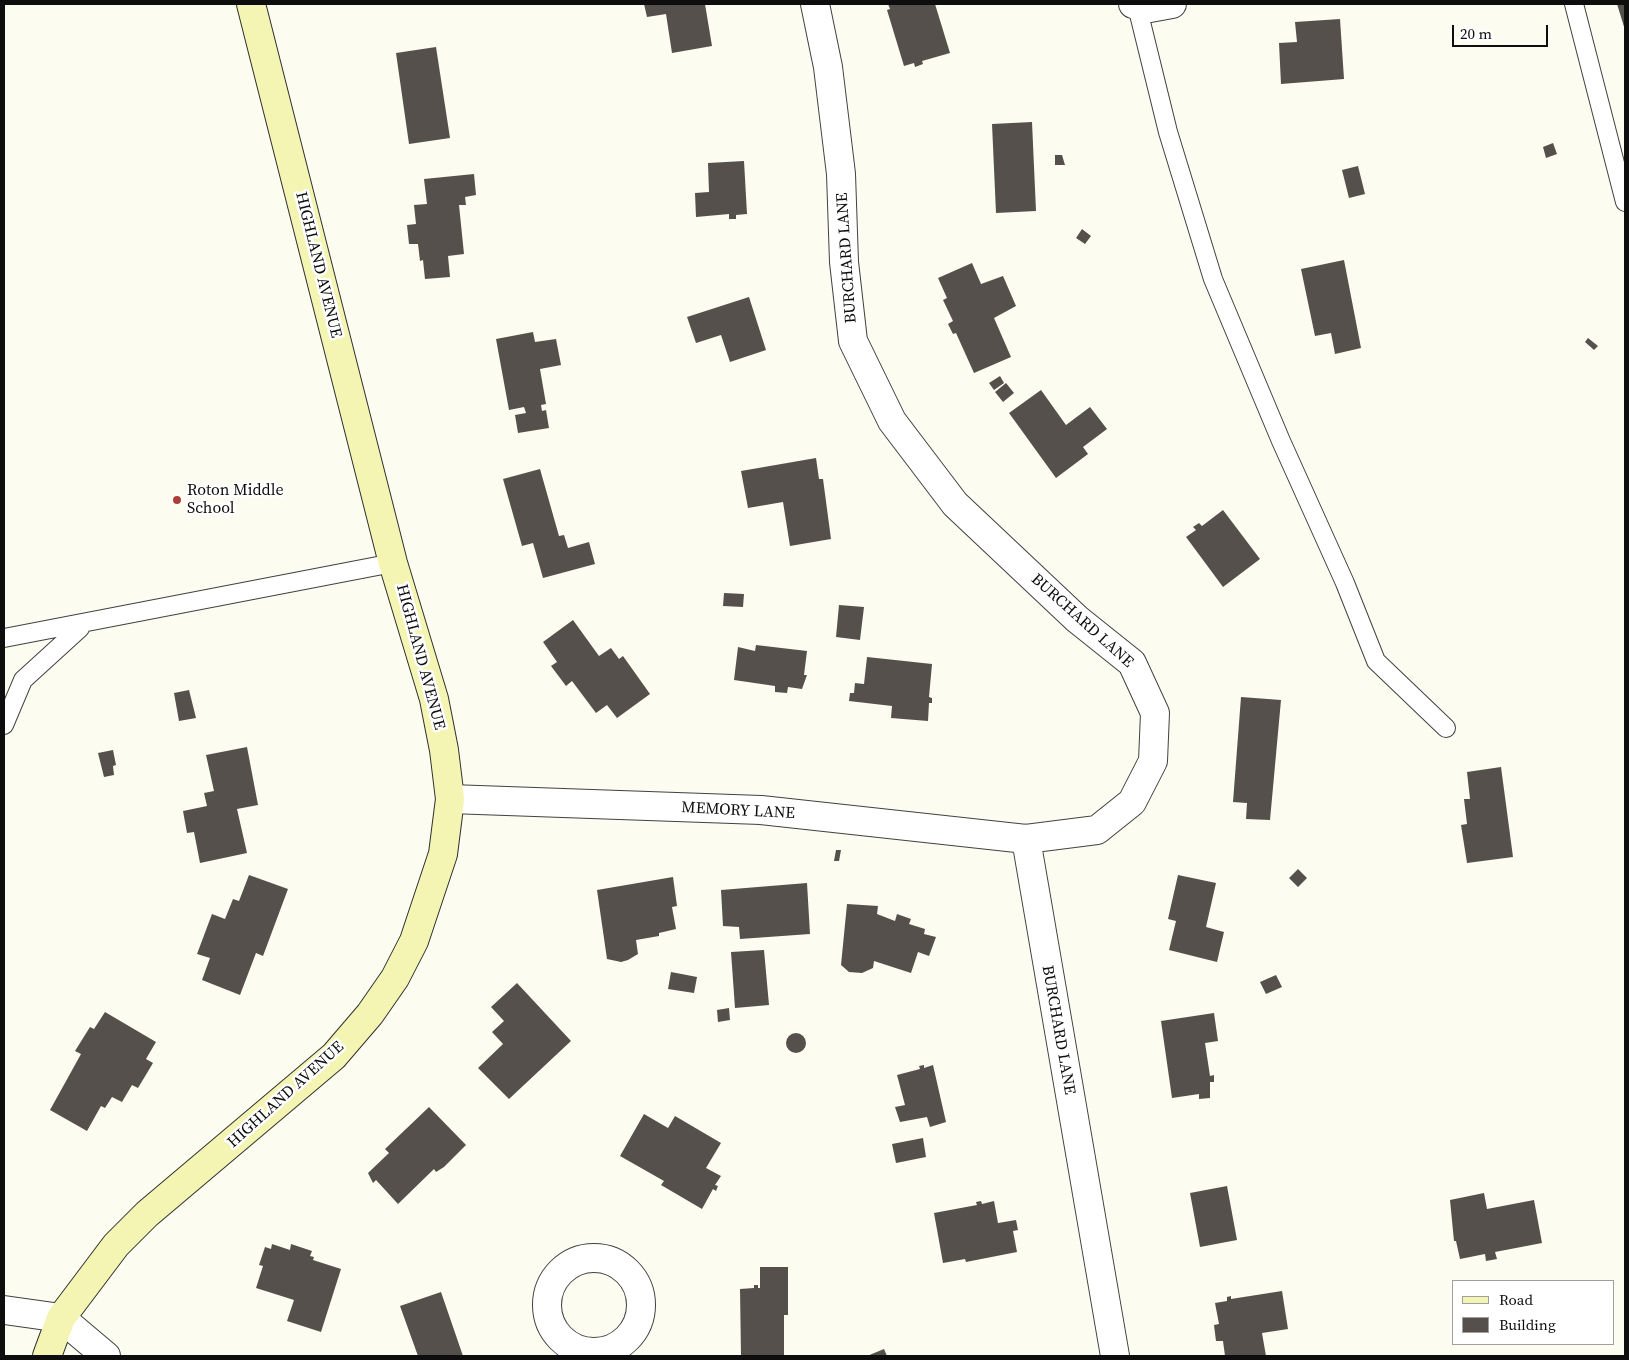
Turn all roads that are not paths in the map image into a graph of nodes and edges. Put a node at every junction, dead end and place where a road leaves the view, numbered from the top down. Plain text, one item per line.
1 (251, 4) edge
2 (815, 4) edge
3 (1172, 4) edge
4 (1574, 4) edge
5 (1135, 5) edge
6 (1625, 202) edge
7 (394, 563) junction
8 (80, 624) junction
9 (7, 640) edge
10 (4, 725) edge
11 (1446, 728) dead end
12 (450, 799) junction
13 (1026, 838) junction
14 (4, 1310) edge
15 (61, 1318) junction
16 (47, 1356) edge
17 (106, 1356) edge
18 (1115, 1356) edge

1 - 7 street, HIGHLAND AVENUE
2 - 13 street, BURCHARD LANE
3 - 5 street
4 - 6 lane
5 - 11 lane
7 - 8 lane
7 - 12 street, HIGHLAND AVENUE
8 - 9 lane
8 - 10 lane
12 - 13 street, MEMORY LANE
12 - 15 street, HIGHLAND AVENUE
13 - 18 street, BURCHARD LANE
14 - 15 street
15 - 16 street, HIGHLAND AVENUE
15 - 17 street

